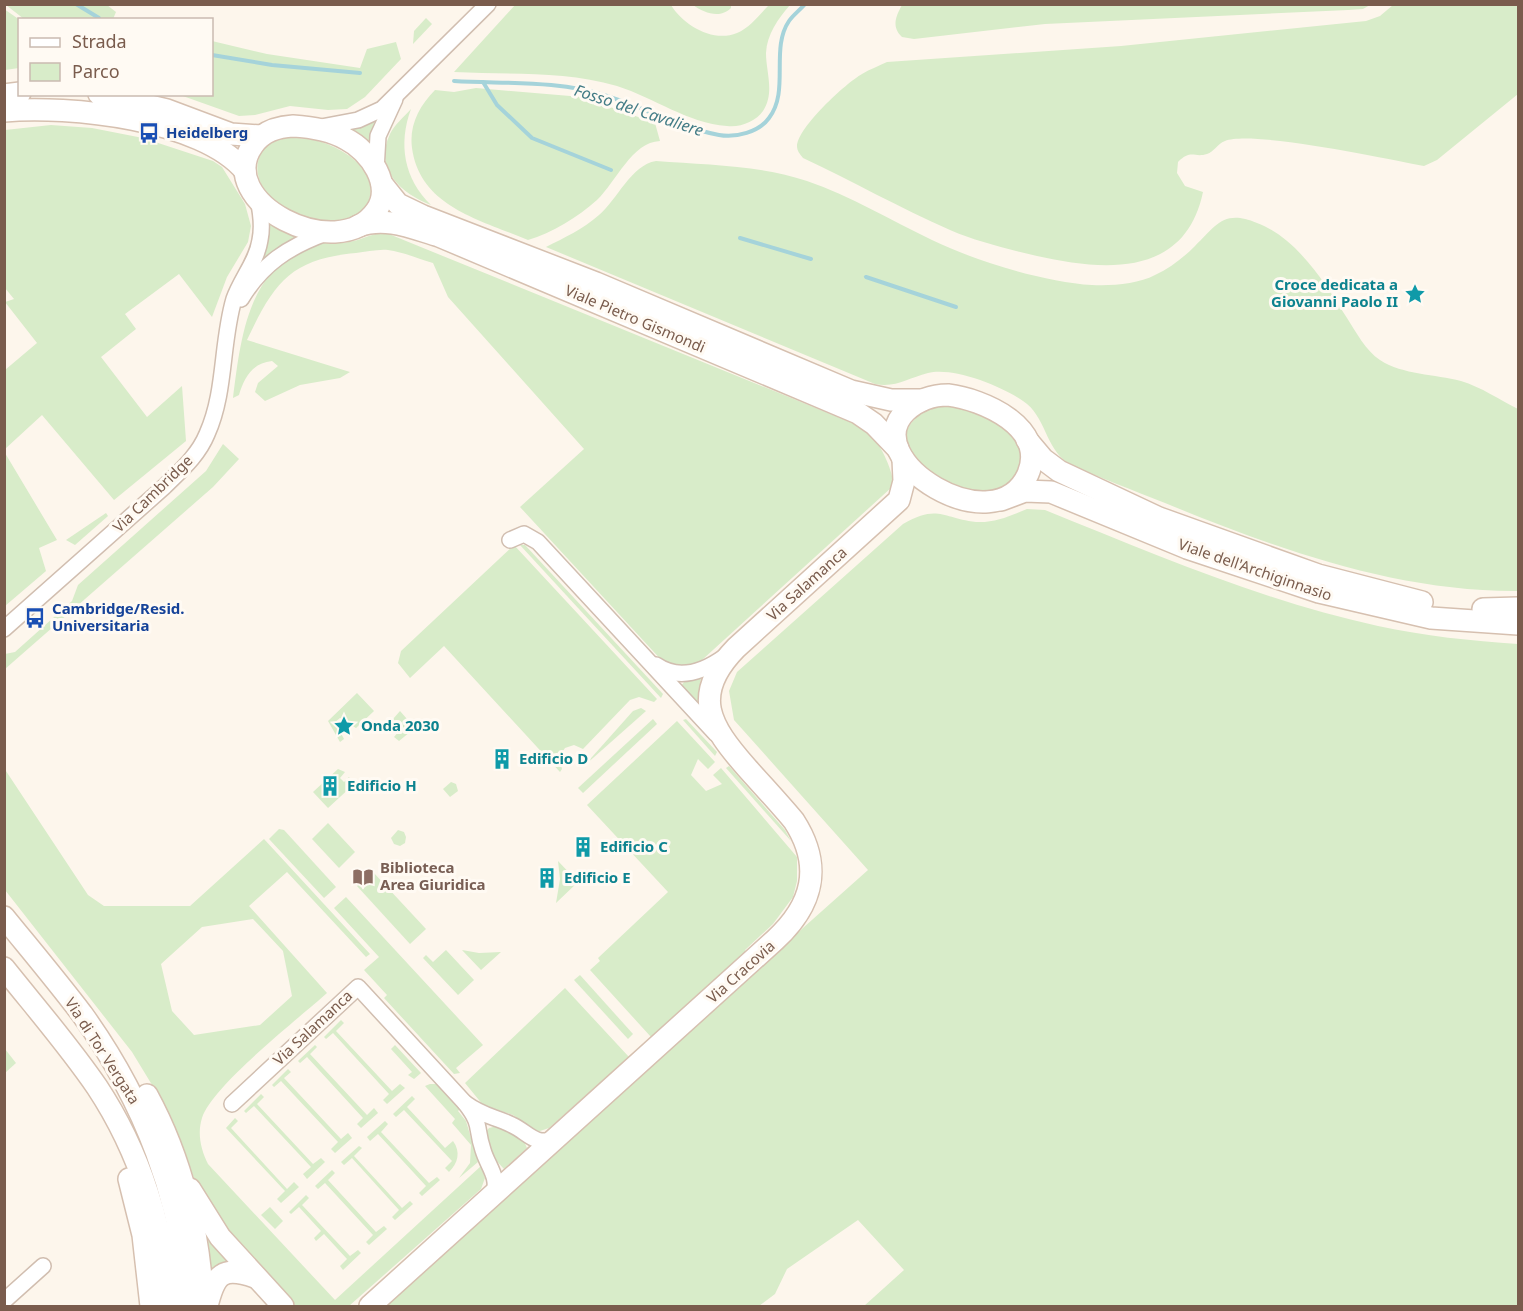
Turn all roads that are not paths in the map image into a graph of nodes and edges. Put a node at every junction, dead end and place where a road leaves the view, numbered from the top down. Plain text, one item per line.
1 (488, 4) edge
2 (108, 96) edge
3 (397, 96) junction
4 (4, 111) edge
5 (311, 128) junction
6 (261, 136) junction
7 (245, 171) junction
8 (379, 177) junction
9 (258, 199) junction
10 (358, 226) junction
11 (327, 232) junction
12 (231, 317) junction
13 (922, 400) junction
14 (1027, 440) junction
15 (900, 454) junction
16 (950, 494) junction
17 (1001, 500) junction
18 (879, 520) junction
19 (510, 540) dead end
20 (1518, 608) edge
21 (1518, 624) edge
22 (4, 629) edge
23 (736, 648) junction
24 (642, 655) junction
25 (724, 743) junction
26 (4, 917) edge
27 (4, 968) edge
28 (82, 1014) junction
29 (92, 1080) junction
30 (465, 1103) junction
31 (232, 1104) dead end
32 (524, 1135) junction
33 (556, 1139) junction
34 (177, 1161) junction
35 (489, 1162) junction
36 (523, 1168) junction
37 (494, 1195) junction
38 (43, 1266) dead end
39 (255, 1277) junction
40 (4, 1301) edge
41 (151, 1306) edge
42 (170, 1306) edge
43 (189, 1306) edge
44 (205, 1306) edge
45 (283, 1306) edge
46 (370, 1306) edge

1 - 3 street
2 - 6 street
3 - 5 street
3 - 8 street
4 - 7 street
5 - 6 street
5 - 8 street
6 - 7 street
7 - 9 street
8 - 10 street
8 - 13 street, Viale Pietro Gismondi
9 - 11 street
9 - 12 street, Via Cambridge
10 - 11 street
10 - 15 street, Viale Pietro Gismondi
11 - 12 street, Via Cambridge
12 - 22 street, Via Cambridge
13 - 14 street
13 - 15 street
14 - 17 street
14 - 20 street, Viale dell'Archiginnasio
15 - 16 street
15 - 18 street
16 - 17 street
16 - 18 street
17 - 21 street, Viale dell'Archiginnasio
18 - 23 street, Via Salamanca
19 - 24 street
23 - 24 street
23 - 25 street, Via Cracovia
24 - 25 street
25 - 33 street, Via Cracovia
26 - 28 street, Via di Tor Vergata
27 - 29 street, Via di Tor Vergata
28 - 34 street
28 - 43 street, Via di Tor Vergata
29 - 41 street, Via di Tor Vergata
29 - 42 street, Via di Tor Vergata
30 - 31 street, Via Salamanca
30 - 32 street, Via Salamanca
30 - 35 street, Via Salamanca
32 - 33 street, Via Salamanca
32 - 36 street
33 - 36 street, Via Cracovia
34 - 39 street
34 - 44 street
35 - 36 street
35 - 37 street, Via Salamanca
36 - 37 street, Via Cracovia
37 - 46 street, Via Cracovia
38 - 40 street
39 - 44 street
39 - 45 street

